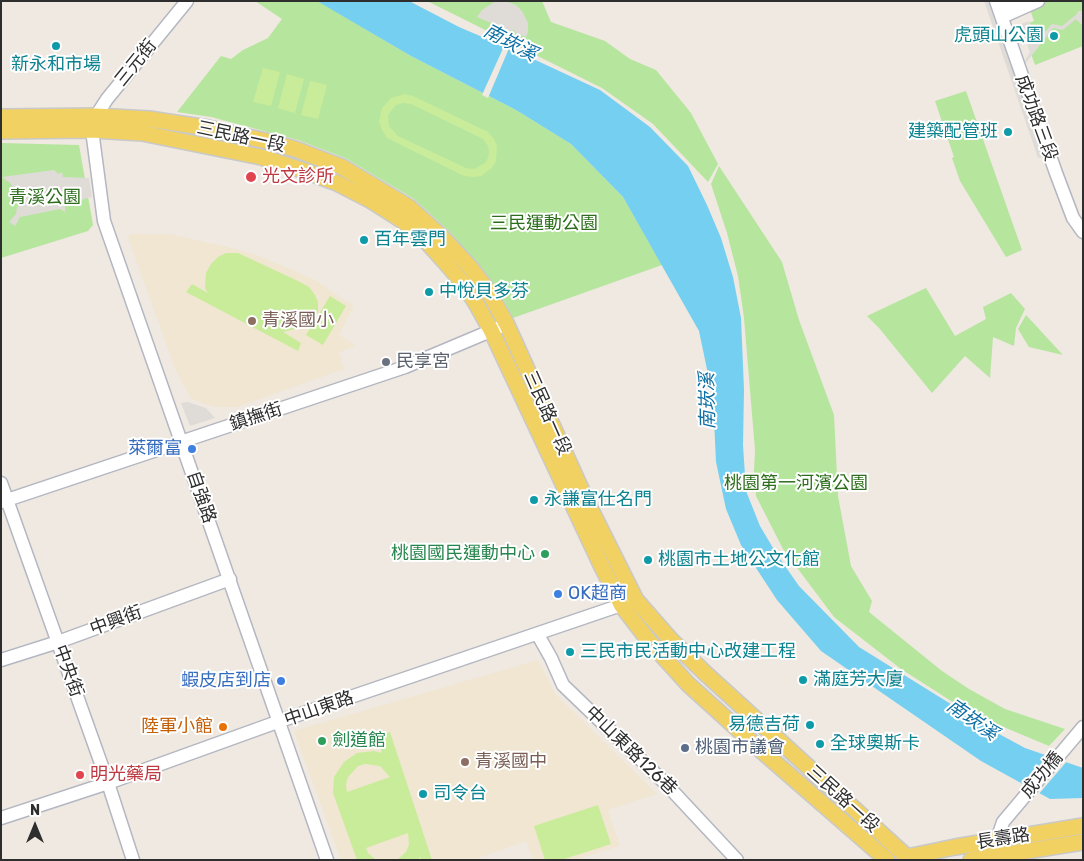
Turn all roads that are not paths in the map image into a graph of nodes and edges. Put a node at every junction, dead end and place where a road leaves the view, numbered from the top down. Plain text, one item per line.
1 (187, 1) edge
2 (1016, 1) edge
3 (1038, 1) edge
4 (999, 9) edge
5 (1, 117) edge
6 (94, 123) junction
7 (1, 130) edge
8 (1083, 232) edge
9 (508, 325) junction
10 (491, 330) junction
11 (181, 442) junction
12 (1, 483) edge
13 (4, 501) edge
14 (230, 579) junction
15 (629, 603) junction
16 (538, 635) junction
17 (58, 642) junction
18 (1, 660) edge
19 (280, 722) junction
20 (1083, 727) edge
21 (777, 739) junction
22 (763, 752) junction
23 (108, 783) junction
24 (1, 818) edge
25 (1083, 826) edge
26 (997, 840) junction
27 (1083, 842) edge
28 (998, 856) junction
29 (905, 859) edge
30 (133, 860) edge
31 (327, 860) edge
32 (737, 860) edge
33 (887, 860) edge
34 (971, 860) edge

1 - 6 street, 三元街
2 - 4 street
3 - 4 street
4 - 8 street, 成功路三段
5 - 6 main road
6 - 7 main road
6 - 9 main road, 三民路一段
6 - 10 main road, 三民路一段
6 - 11 street, 自強路
9 - 10 street, 鎮撫街
9 - 15 main road, 三民路一段
10 - 11 street, 鎮撫街
10 - 15 main road, 三民路一段
11 - 13 street, 鎮撫街
11 - 14 street, 自強路
12 - 13 street, 中央街
13 - 17 street, 中央街
14 - 17 street, 中興街
14 - 19 street, 自強路
15 - 16 street, 中山東路
15 - 21 main road, 三民路一段
15 - 22 main road, 三民路一段
16 - 19 street, 中山東路
16 - 32 street, 中山東路126巷
17 - 18 street, 中興街
17 - 23 street, 中央街
19 - 23 street, 中山東路
19 - 31 street, 自強路
20 - 26 street, 成功橋
21 - 22 main road
21 - 29 main road, 三民路一段
22 - 33 main road, 三民路一段
23 - 24 street, 中山東路
23 - 30 street, 中央街
25 - 26 main road, 長壽路
26 - 28 street
26 - 29 main road, 長壽路
27 - 28 main road, 長壽路
28 - 34 main road, 長壽路

